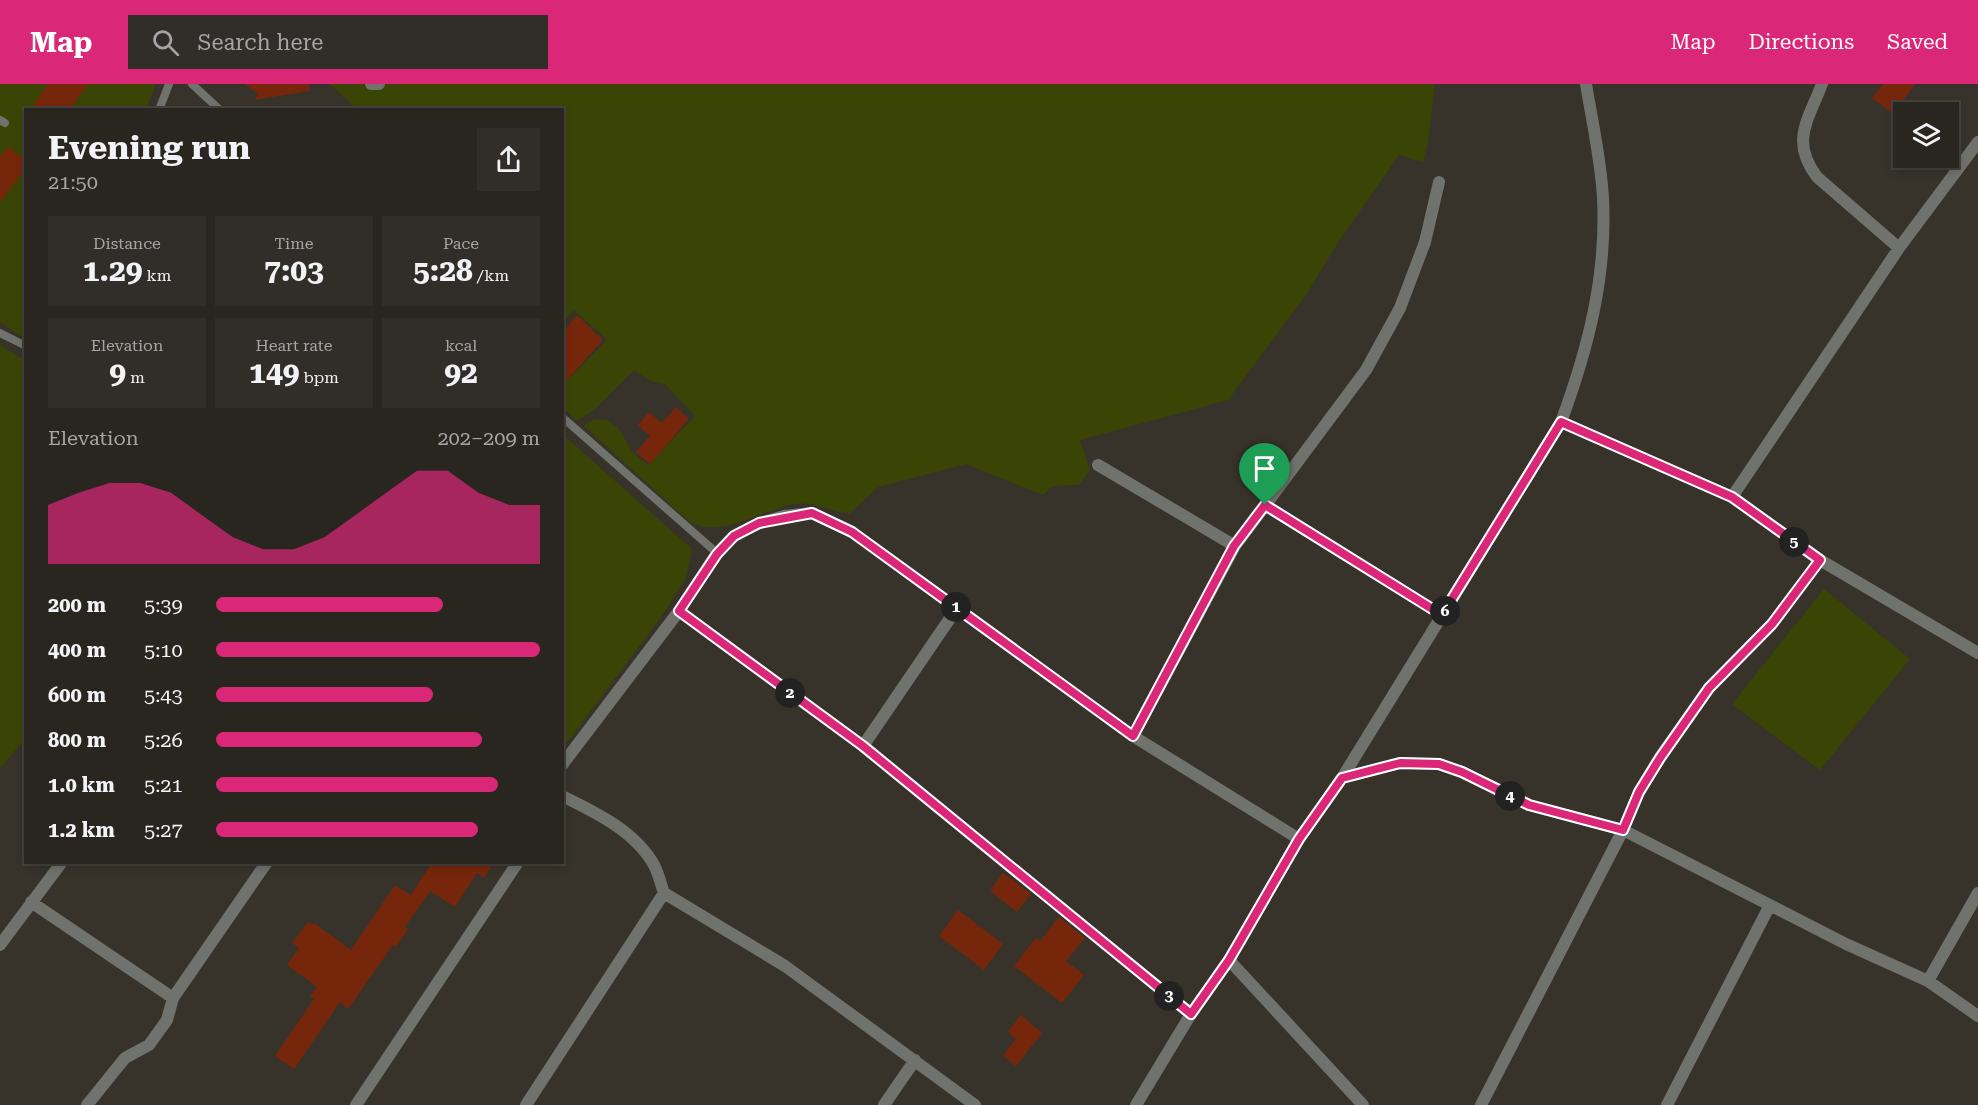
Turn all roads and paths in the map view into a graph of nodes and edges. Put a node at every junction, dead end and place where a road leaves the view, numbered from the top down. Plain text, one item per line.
1 (169, 84) edge
2 (192, 84) edge
3 (371, 84) edge
4 (379, 84) edge
5 (1586, 84) edge
6 (1822, 84) edge
7 (160, 108) edge
8 (218, 108) edge
9 (1978, 142) edge
10 (1439, 182) dead end
11 (1899, 248) junction
12 (0, 333) edge
13 (24, 345) edge
14 (564, 419) edge
15 (1561, 422) junction
16 (1098, 465) dead end
17 (1732, 497) junction
18 (1265, 505) junction
19 (1234, 546) junction
20 (717, 554) junction
21 (1820, 560) junction
22 (957, 608) junction
23 (679, 611) junction
24 (1442, 615) junction
25 (1978, 653) edge
26 (1133, 736) junction
27 (863, 746) junction
28 (564, 762) edge
29 (1342, 778) junction
30 (564, 797) edge
31 (1623, 830) junction
32 (1299, 839) junction
33 (60, 864) edge
34 (266, 864) edge
35 (517, 864) edge
36 (664, 893) junction
37 (1978, 893) edge
38 (31, 902) junction
39 (1770, 905) junction
40 (0, 945) edge
41 (1229, 960) junction
42 (1928, 981) junction
43 (173, 998) junction
44 (1191, 1014) junction
45 (1978, 1016) edge
46 (915, 1060) junction
47 (1349, 1100) edge
48 (87, 1105) edge
49 (356, 1105) edge
50 (526, 1105) edge
51 (884, 1105) edge
52 (975, 1105) edge
53 (1136, 1105) edge
54 (1363, 1105) edge
55 (1481, 1105) edge
56 (1667, 1105) edge

1 - 7 lane
2 - 8 lane
3 - 4 street
5 - 15 street
6 - 11 street
9 - 11 street
10 - 18 street
11 - 17 street
12 - 13 lane
14 - 20 lane
15 - 17 street
15 - 24 street
16 - 19 street
17 - 21 street
18 - 19 street
18 - 24 street
19 - 26 street
20 - 22 street
20 - 23 street
21 - 25 street
21 - 31 street
22 - 26 street
22 - 27 street
23 - 27 street
23 - 28 street
24 - 29 street
26 - 32 street
27 - 44 street
29 - 31 street
29 - 32 street
30 - 36 street
31 - 39 street
31 - 55 street
32 - 41 street
33 - 38 street
34 - 43 street
35 - 49 street
36 - 46 street
36 - 50 street
37 - 42 street
38 - 40 street
38 - 43 street
39 - 42 street
39 - 56 street
41 - 44 street
41 - 47 street
42 - 45 street
43 - 48 street
44 - 53 street
46 - 51 street
46 - 52 street
47 - 54 street

